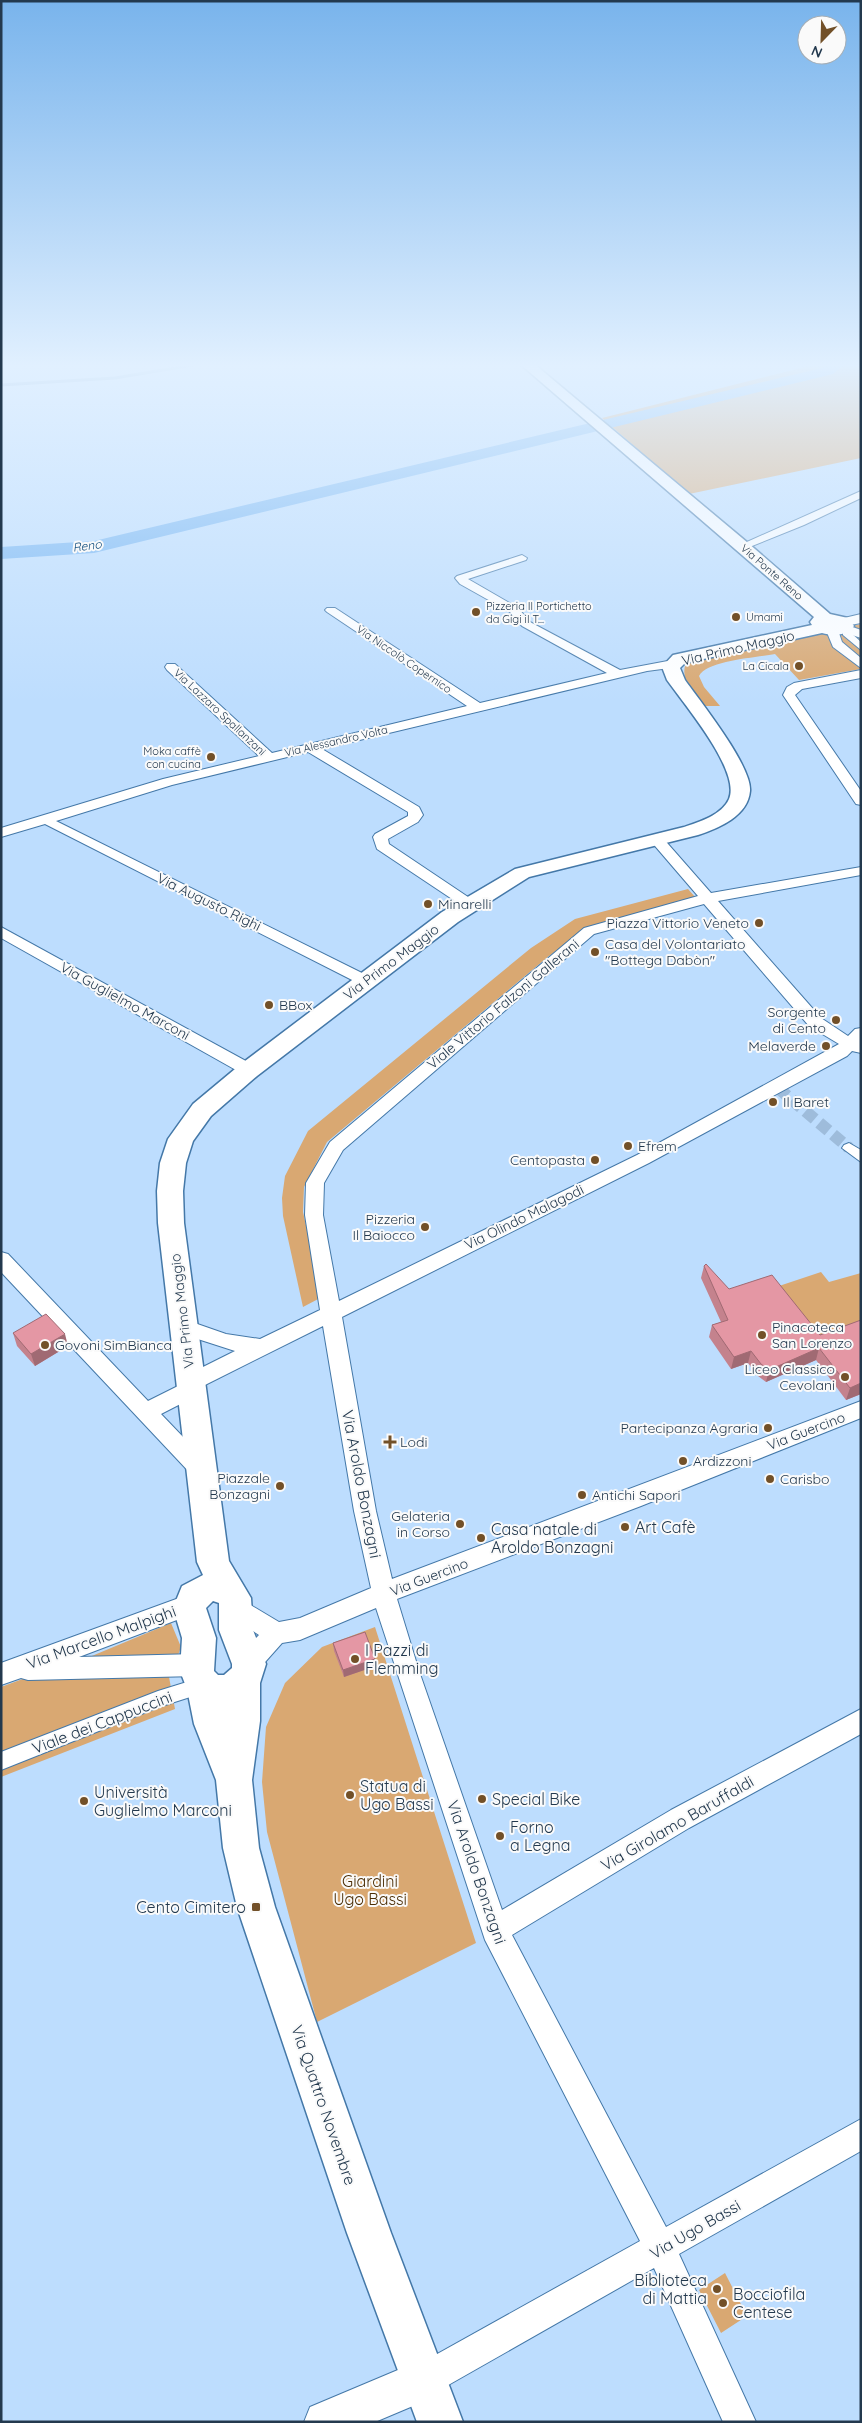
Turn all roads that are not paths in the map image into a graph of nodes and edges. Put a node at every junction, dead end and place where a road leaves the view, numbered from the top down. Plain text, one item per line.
1 (659, 476) edge
2 (861, 494) edge
3 (743, 546) junction
4 (522, 558) dead end
5 (331, 610) dead end
6 (839, 625) edge
7 (861, 634) edge
8 (861, 647) edge
9 (674, 664) junction
10 (861, 664) edge
11 (171, 667) dead end
12 (618, 674) junction
13 (861, 674) edge
14 (478, 708) junction
15 (309, 747) junction
16 (268, 757) junction
17 (861, 801) edge
18 (52, 824) dead end
19 (1, 833) edge
20 (656, 839) junction
21 (861, 871) edge
22 (708, 898) junction
23 (469, 904) junction
24 (1, 932) edge
25 (366, 981) junction
26 (858, 1042) edge
27 (249, 1070) junction
28 (849, 1148) tunnel mouth
29 (861, 1158) edge
30 (1, 1259) edge
31 (331, 1312) junction
32 (183, 1327) junction
33 (259, 1347) junction
34 (190, 1386) junction
35 (861, 1410) edge
36 (145, 1412) junction
37 (200, 1470) junction
38 (212, 1591) junction
39 (384, 1594) junction
40 (276, 1632) junction
41 (246, 1671) junction
42 (6, 1672) edge
43 (200, 1675) junction
44 (861, 1721) edge
45 (1, 1761) edge
46 (234, 1780) junction
47 (495, 1930) junction
48 (861, 2134) edge
49 (661, 2249) junction
50 (424, 2380) junction
51 (325, 2422) edge
52 (440, 2422) edge
53 (740, 2422) edge

1 - 3 main road, Via Ponte Reno
2 - 3 street
3 - 6 main road, Via Ponte Reno
4 - 12 street
5 - 14 street, Via Niccolò Copernico
6 - 7 street
6 - 8 street
6 - 9 main road, Via Primo Maggio
6 - 10 street
9 - 12 street, Via Alessandro Volta
9 - 20 main road, Via Primo Maggio
11 - 16 street, Via Lazzaro Spallanzani
12 - 14 street, Via Alessandro Volta
13 - 17 street
14 - 15 street, Via Alessandro Volta
15 - 16 street, Via Alessandro Volta
15 - 23 street
16 - 19 street, Via Alessandro Volta
18 - 25 street, Via Augusto Righi
20 - 22 street
20 - 23 main road, Via Primo Maggio
21 - 22 street, Viale Vittorio Falzoni Gallerani
22 - 26 street
22 - 31 street, Viale Vittorio Falzoni Gallerani
23 - 25 main road, Via Primo Maggio
24 - 27 street, Via Guglielmo Marconi
25 - 27 main road, Via Primo Maggio
26 - 31 street, Via Olindo Malagodi
27 - 32 main road, Via Primo Maggio
28 - 29 street
30 - 36 street
31 - 33 street, Via Olindo Malagodi
31 - 39 street, Via Aroldo Bonzagni
32 - 33 street
32 - 34 main road, Via Primo Maggio
33 - 34 street, Via Olindo Malagodi
34 - 36 street
34 - 37 main road, Via Primo Maggio
35 - 39 street, Via Guercino
36 - 37 street
37 - 38 main road, Via Primo Maggio
38 - 40 street
38 - 41 main road
38 - 42 street, Via Marcello Malpighi
38 - 43 main road, Via Quattro Novembre
39 - 40 street, Via Guercino
39 - 47 street, Via Aroldo Bonzagni
40 - 41 street
41 - 43 main road
41 - 46 main road, Via Quattro Novembre
42 - 43 street, Via Marcello Malpighi
43 - 45 street, Viale dei Cappuccini
43 - 46 main road, Via Quattro Novembre
44 - 47 street, Via Girolamo Baruffaldi
46 - 50 main road, Via Quattro Novembre
47 - 49 street, Via Aroldo Bonzagni
48 - 49 street, Via Ugo Bassi
49 - 50 street, Via Ugo Bassi
49 - 53 street, Via Aroldo Bonzagni
50 - 51 street
50 - 52 main road, Via Quattro Novembre

